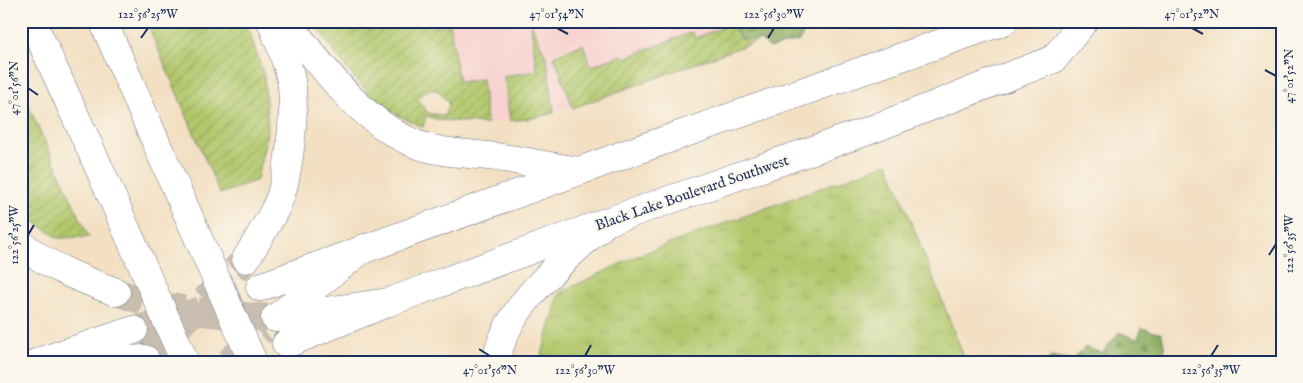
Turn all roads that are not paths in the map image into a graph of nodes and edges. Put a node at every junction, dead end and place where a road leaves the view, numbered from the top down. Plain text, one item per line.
1 (32, 21) edge
2 (103, 21) edge
3 (271, 21) edge
4 (286, 21) edge
5 (1004, 21) edge
6 (1084, 21) edge
7 (580, 172) junction
8 (606, 222) junction
9 (21, 244) edge
10 (364, 248) junction
11 (246, 259) tunnel mouth
12 (260, 287) tunnel mouth
13 (116, 292) tunnel mouth
14 (389, 302) junction
15 (134, 330) tunnel mouth
16 (286, 344) tunnel mouth
17 (38, 362) edge
18 (85, 362) edge
19 (141, 362) edge
20 (185, 362) edge
21 (253, 362) edge
22 (496, 362) edge

1 - 20 main road, bridge
2 - 21 main road, bridge
3 - 11 main road
4 - 7 main road
5 - 7 main road
6 - 8 main road, Black Lake Boulevard Southwest
7 - 10 main road
8 - 14 main road, Black Lake Boulevard Southwest
8 - 22 main road
9 - 13 main road
10 - 12 main road
10 - 14 main road
14 - 16 main road, Black Lake Boulevard Southwest
15 - 17 main road
18 - 19 main road

